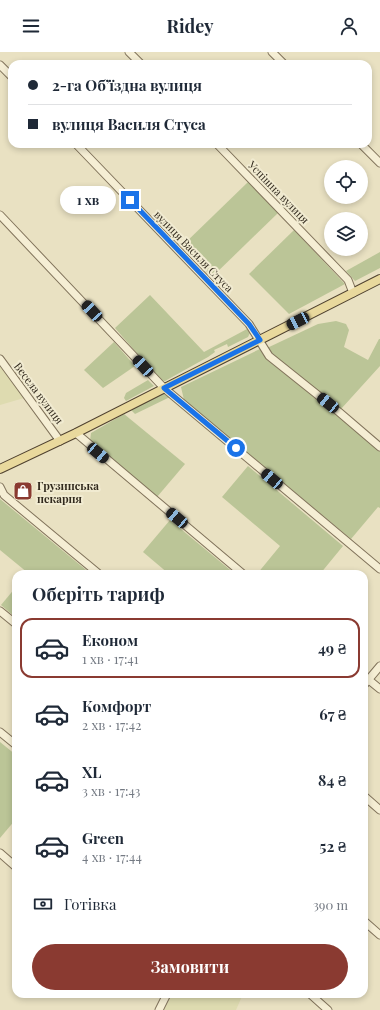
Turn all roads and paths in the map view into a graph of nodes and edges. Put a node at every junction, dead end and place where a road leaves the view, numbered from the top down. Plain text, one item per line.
1 (129, 52) edge
2 (272, 52) edge
3 (137, 60) edge
4 (280, 60) edge
5 (0, 65) edge
6 (8, 73) edge
7 (80, 148) edge
8 (222, 148) edge
9 (366, 148) edge
10 (380, 163) edge
11 (0, 215) edge
12 (380, 279) edge
13 (353, 293) junction
14 (260, 340) junction
15 (0, 359) edge
16 (164, 388) junction
17 (76, 433) junction
18 (60, 441) junction
19 (380, 447) edge
20 (0, 469) edge
21 (0, 487) edge
22 (380, 569) edge
23 (94, 570) edge
24 (238, 570) edge
25 (0, 611) edge
26 (12, 621) edge
27 (380, 666) edge
28 (368, 678) edge
29 (368, 681) edge
30 (380, 689) edge
31 (0, 732) edge
32 (12, 742) edge
33 (368, 800) edge
34 (380, 810) edge
35 (0, 853) edge
36 (12, 864) edge
37 (368, 924) edge
38 (380, 934) edge
39 (164, 998) edge
40 (314, 998) edge
41 (160, 1010) edge
42 (328, 1010) edge

1 - 3 street
2 - 4 street
5 - 6 street
7 - 14 street, вулиця Василя Стуса
8 - 13 street, Успішна вулиця
9 - 10 street
11 - 16 street
12 - 13 main road
13 - 14 main road
14 - 16 main road
14 - 19 street, вулиця Василя Стуса
15 - 18 street, Весела вулиця
16 - 17 main road
16 - 22 street
17 - 18 main road
17 - 24 street
18 - 20 main road
21 - 23 street
25 - 26 street
27 - 28 street
29 - 30 street
31 - 32 street
33 - 34 street
35 - 36 street
37 - 38 street
39 - 41 street
40 - 42 street

